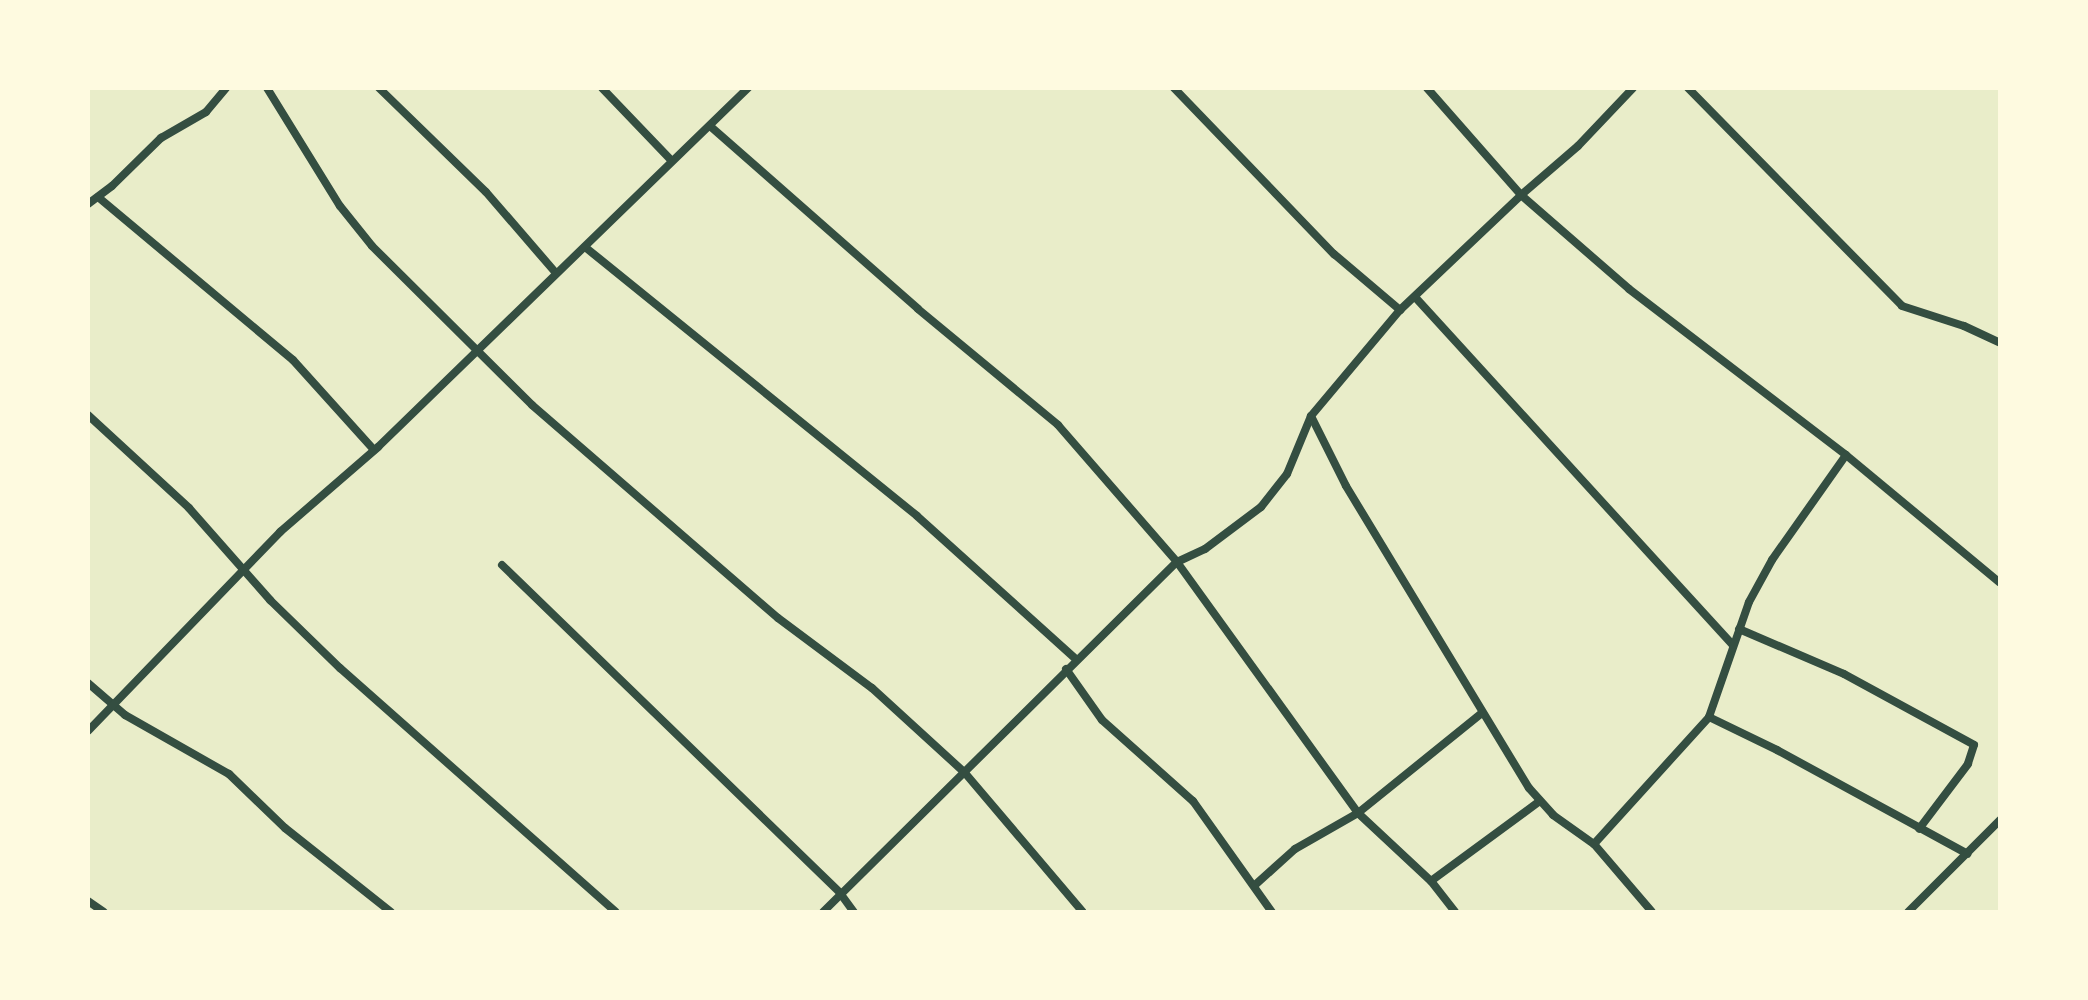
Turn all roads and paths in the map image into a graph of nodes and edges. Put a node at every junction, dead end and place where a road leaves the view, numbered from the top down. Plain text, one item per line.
1 (226, 88) edge
2 (267, 88) edge
3 (379, 88) edge
4 (602, 88) edge
5 (748, 88) edge
6 (1174, 88) edge
7 (1427, 88) edge
8 (1633, 88) edge
9 (1688, 88) edge
10 (710, 126) junction
11 (671, 160) junction
12 (1521, 195) junction
13 (98, 197) junction
14 (88, 204) edge
15 (585, 247) junction
16 (556, 273) junction
17 (1415, 297) junction
18 (1400, 310) junction
19 (2000, 343) edge
20 (475, 349) junction
21 (88, 415) edge
22 (1311, 416) junction
23 (374, 450) junction
24 (1846, 455) junction
25 (1177, 562) junction
26 (502, 565) dead end
27 (245, 572) junction
28 (2000, 583) edge
29 (1739, 629) junction
30 (1733, 645) junction
31 (1076, 659) junction
32 (1066, 669) junction
33 (88, 683) edge
34 (113, 705) junction
35 (1482, 713) junction
36 (1709, 717) junction
37 (88, 731) edge
38 (965, 773) junction
39 (1540, 801) junction
40 (1358, 813) junction
41 (2000, 820) edge
42 (1919, 829) junction
43 (1594, 844) junction
44 (1968, 854) junction
45 (1431, 881) junction
46 (1255, 885) junction
47 (840, 893) junction
48 (88, 901) edge
49 (104, 912) edge
50 (391, 912) edge
51 (616, 912) edge
52 (823, 912) edge
53 (854, 912) edge
54 (1083, 912) edge
55 (1272, 912) edge
56 (1455, 912) edge
57 (1652, 912) edge
58 (1660, 912) edge
59 (1908, 912) edge

1 - 13 street
2 - 20 street
3 - 16 street
4 - 11 street
5 - 10 street
6 - 18 street
7 - 12 street
8 - 12 street
9 - 19 street
10 - 11 street
10 - 25 street
11 - 15 street
12 - 17 street
12 - 24 street
13 - 14 street
13 - 23 street
15 - 16 street
15 - 31 street
16 - 20 street
17 - 18 street
17 - 30 street
18 - 22 street
20 - 23 street
20 - 38 street
21 - 27 street
22 - 25 street
22 - 35 street
23 - 27 street
24 - 28 street
24 - 29 street
25 - 31 street
25 - 40 street
26 - 47 street
27 - 34 street
27 - 51 street
29 - 30 street
29 - 42 street
30 - 36 street
31 - 32 street
32 - 38 street
32 - 46 street
33 - 34 street
34 - 37 street
34 - 50 street
35 - 39 street
35 - 40 street
36 - 42 street
36 - 43 street
38 - 47 street
38 - 54 street
39 - 43 street
39 - 45 street
40 - 45 street
40 - 46 street
41 - 44 street
42 - 44 street
43 - 57 street
44 - 59 street
45 - 56 street
46 - 55 street
47 - 52 street
47 - 53 street
48 - 49 street
57 - 58 street

